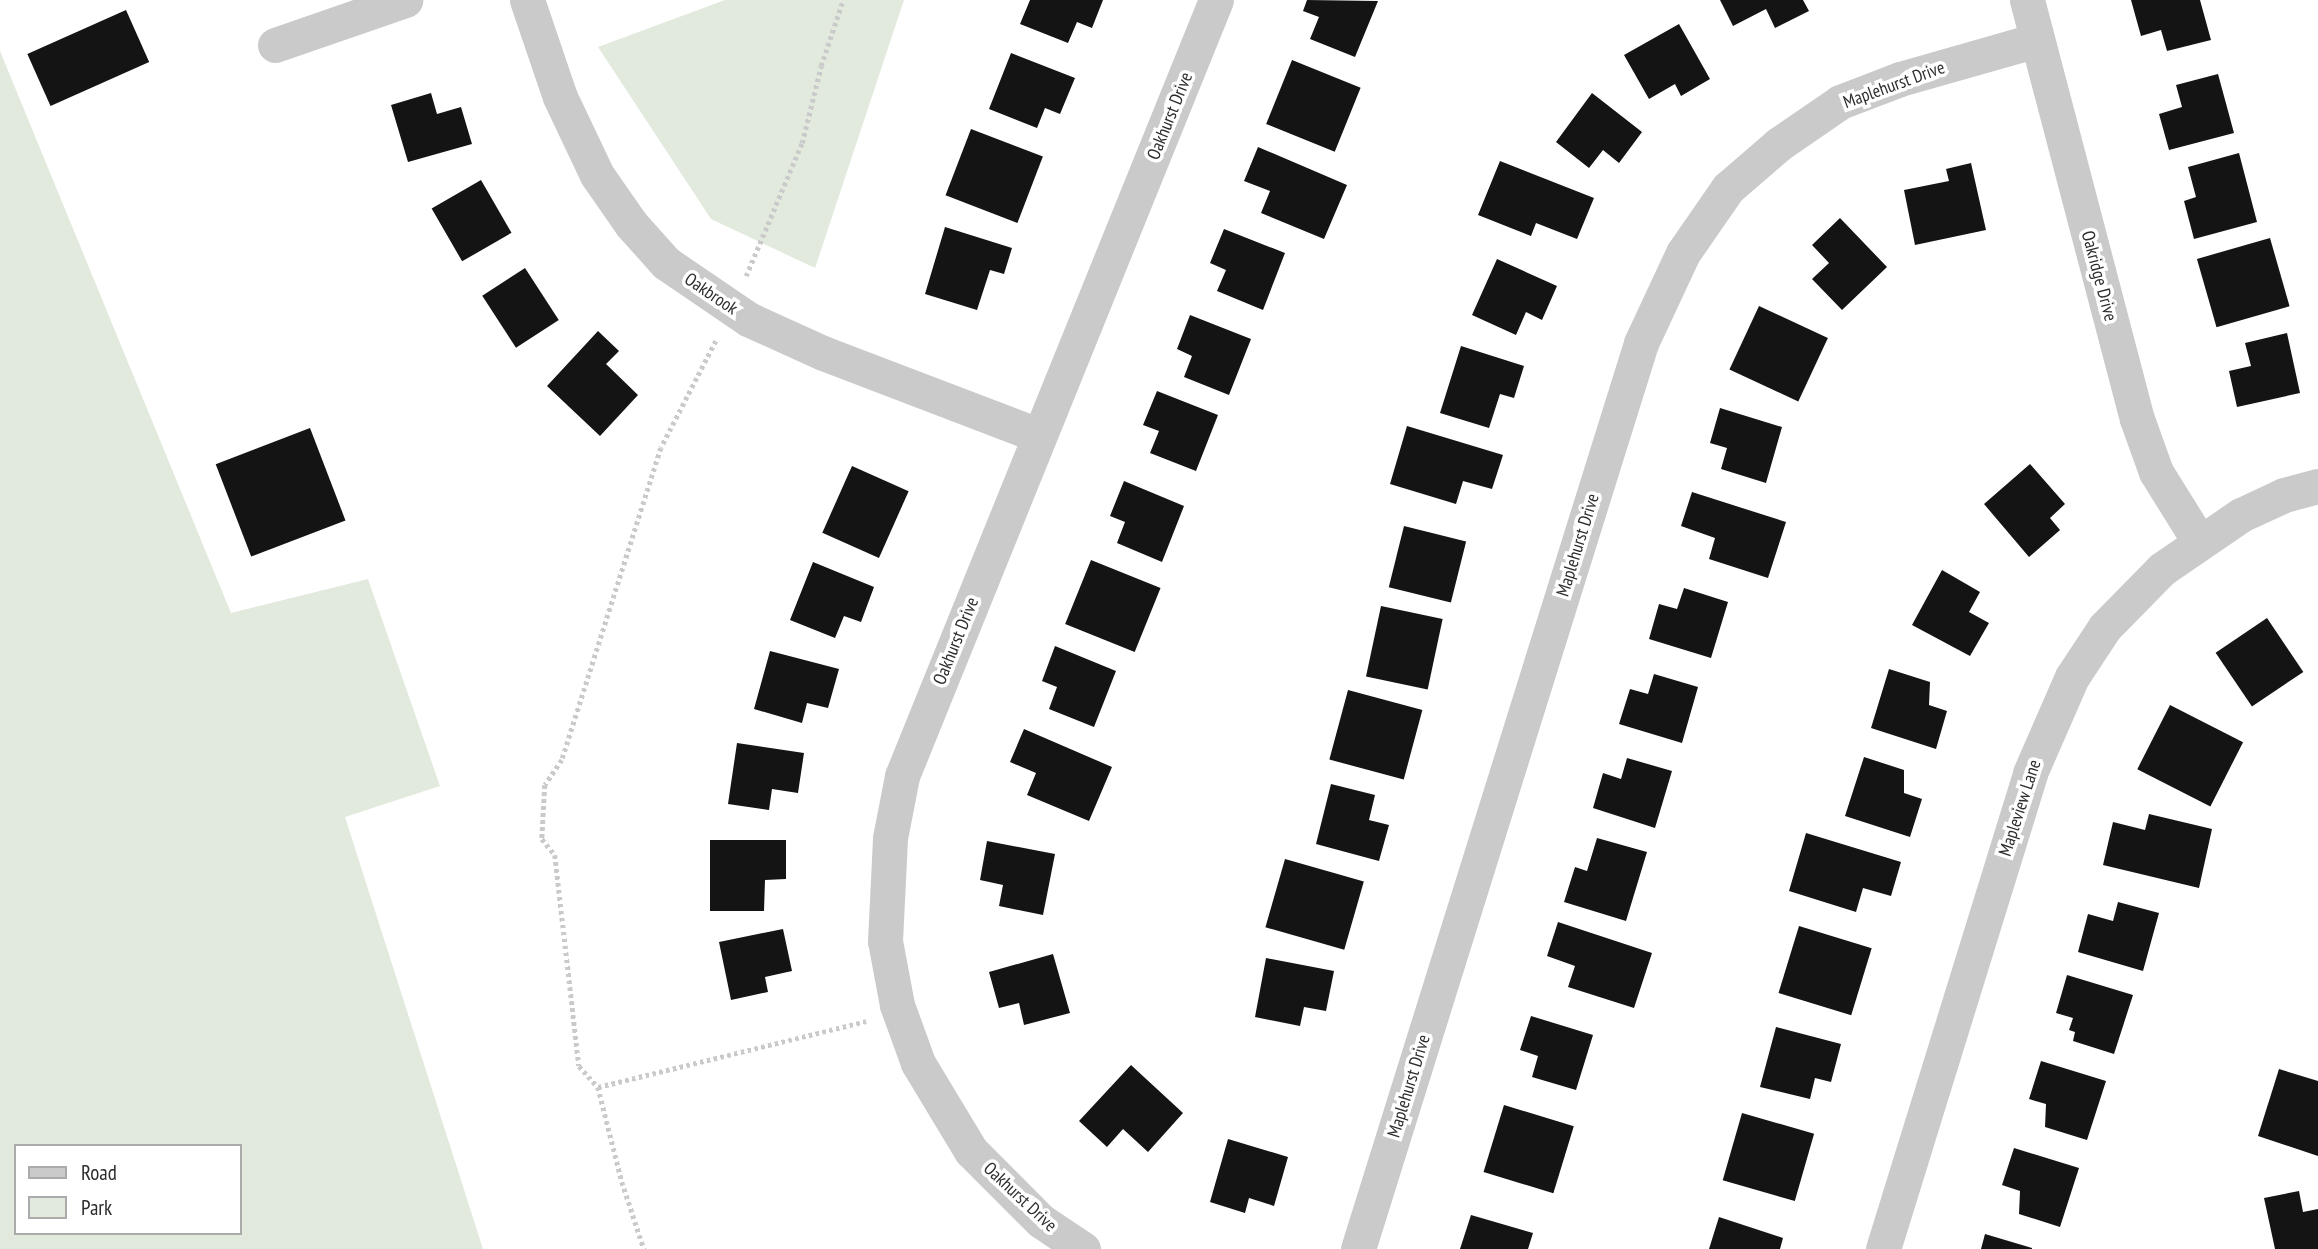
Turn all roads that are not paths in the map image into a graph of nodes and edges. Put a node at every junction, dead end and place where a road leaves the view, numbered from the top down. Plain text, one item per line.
1 (405, 0) edge
2 (527, 0) edge
3 (1216, 0) edge
4 (2026, 0) edge
5 (2037, 40) junction
6 (275, 45) dead end
7 (1038, 435) junction
8 (2318, 486) edge
9 (2199, 541) junction
10 (1083, 1249) edge
11 (1358, 1249) edge
12 (1883, 1249) edge

1 - 6 street
2 - 7 street, Oakbrook
3 - 7 street, Oakhurst Drive
4 - 5 street, Oakridge Drive
5 - 9 street, Oakridge Drive
5 - 11 street, Maplehurst Drive
7 - 10 street, Oakhurst Drive
8 - 9 street, Mapleview Lane
9 - 12 street, Mapleview Lane

